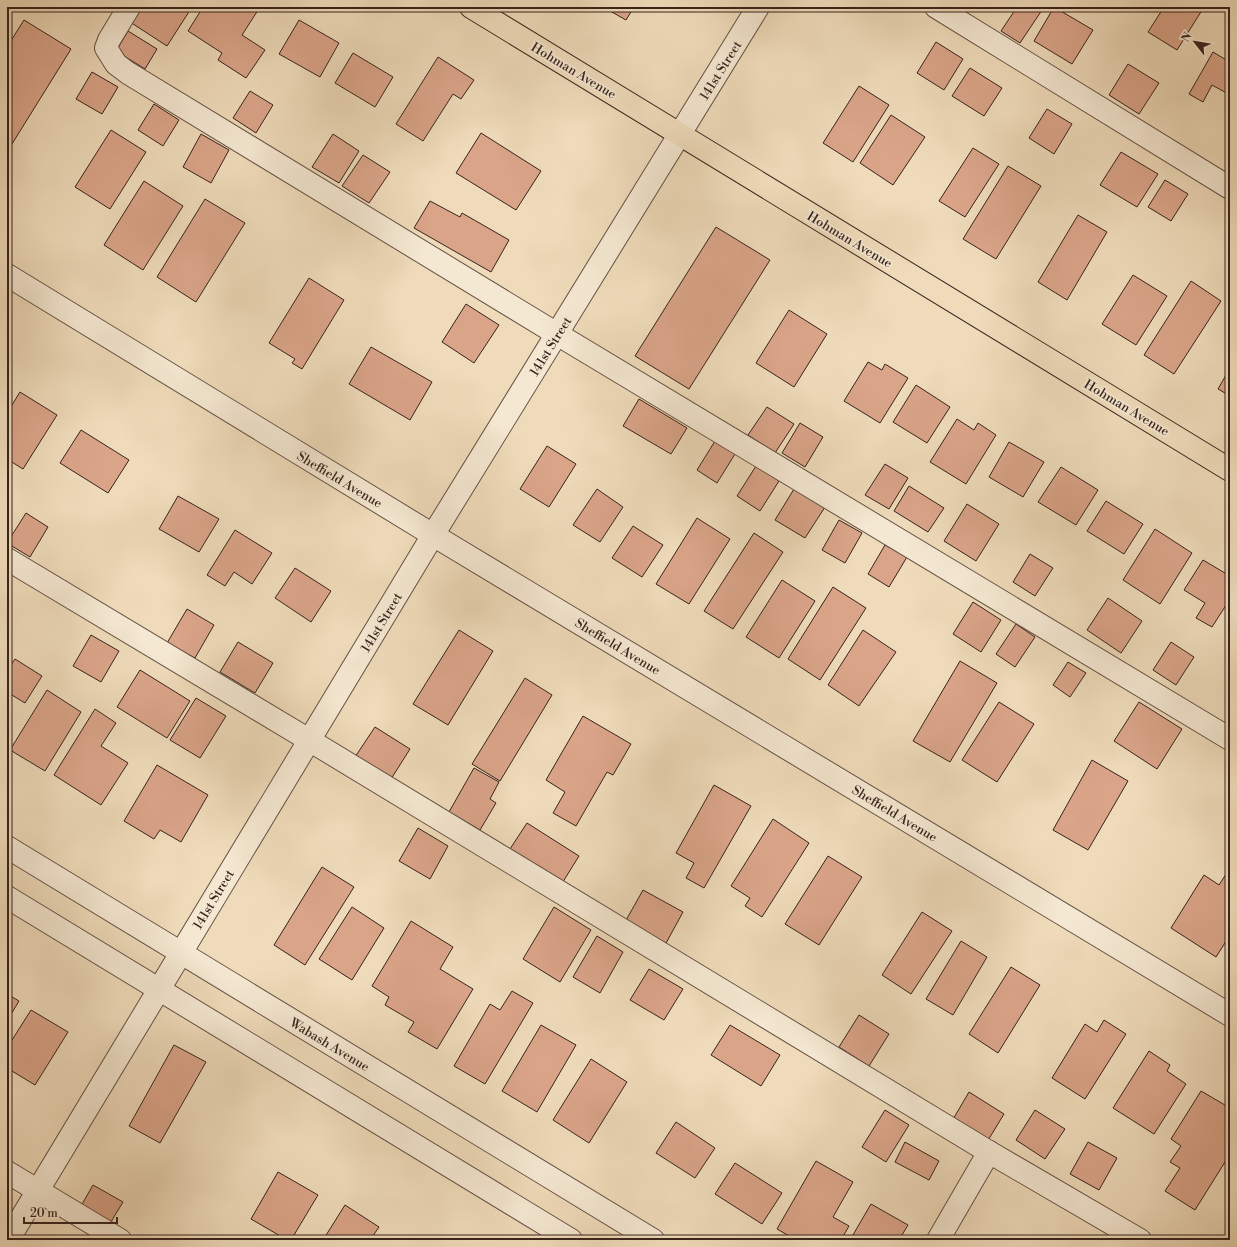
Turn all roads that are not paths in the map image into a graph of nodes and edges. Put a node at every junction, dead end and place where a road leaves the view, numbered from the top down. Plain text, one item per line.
1 (129, 7) edge
2 (758, 7) edge
3 (936, 7) edge
4 (482, 10) edge
5 (680, 134) junction
6 (1230, 188) edge
7 (7, 275) edge
8 (557, 334) junction
9 (1230, 470) edge
10 (433, 535) junction
11 (7, 559) edge
12 (309, 740) junction
13 (1230, 740) edge
14 (7, 847) edge
15 (7, 897) edge
16 (181, 953) junction
17 (159, 990) junction
18 (1230, 1015) edge
19 (989, 1152) junction
20 (7, 1172) edge
21 (38, 1190) junction
22 (8, 1240) edge
23 (120, 1240) edge
24 (571, 1240) edge
25 (653, 1240) edge
26 (938, 1240) edge
27 (1140, 1240) edge

1 - 8 street
2 - 5 street, 141st Street
3 - 6 street
4 - 5 main road, Hohman Avenue
5 - 8 street, 141st Street
5 - 9 main road, Hohman Avenue
7 - 10 street, Sheffield Avenue
8 - 10 street, 141st Street
8 - 13 street
10 - 12 street, 141st Street
10 - 18 street, Sheffield Avenue
11 - 12 street
12 - 16 street, 141st Street
12 - 19 street
14 - 16 street, Wabash Avenue
15 - 17 street
16 - 17 street, 141st Street
16 - 25 street, Wabash Avenue
17 - 21 street, 141st Street
17 - 24 street
19 - 26 street
19 - 27 street
20 - 21 street
21 - 22 street, 141st Street
21 - 23 street

